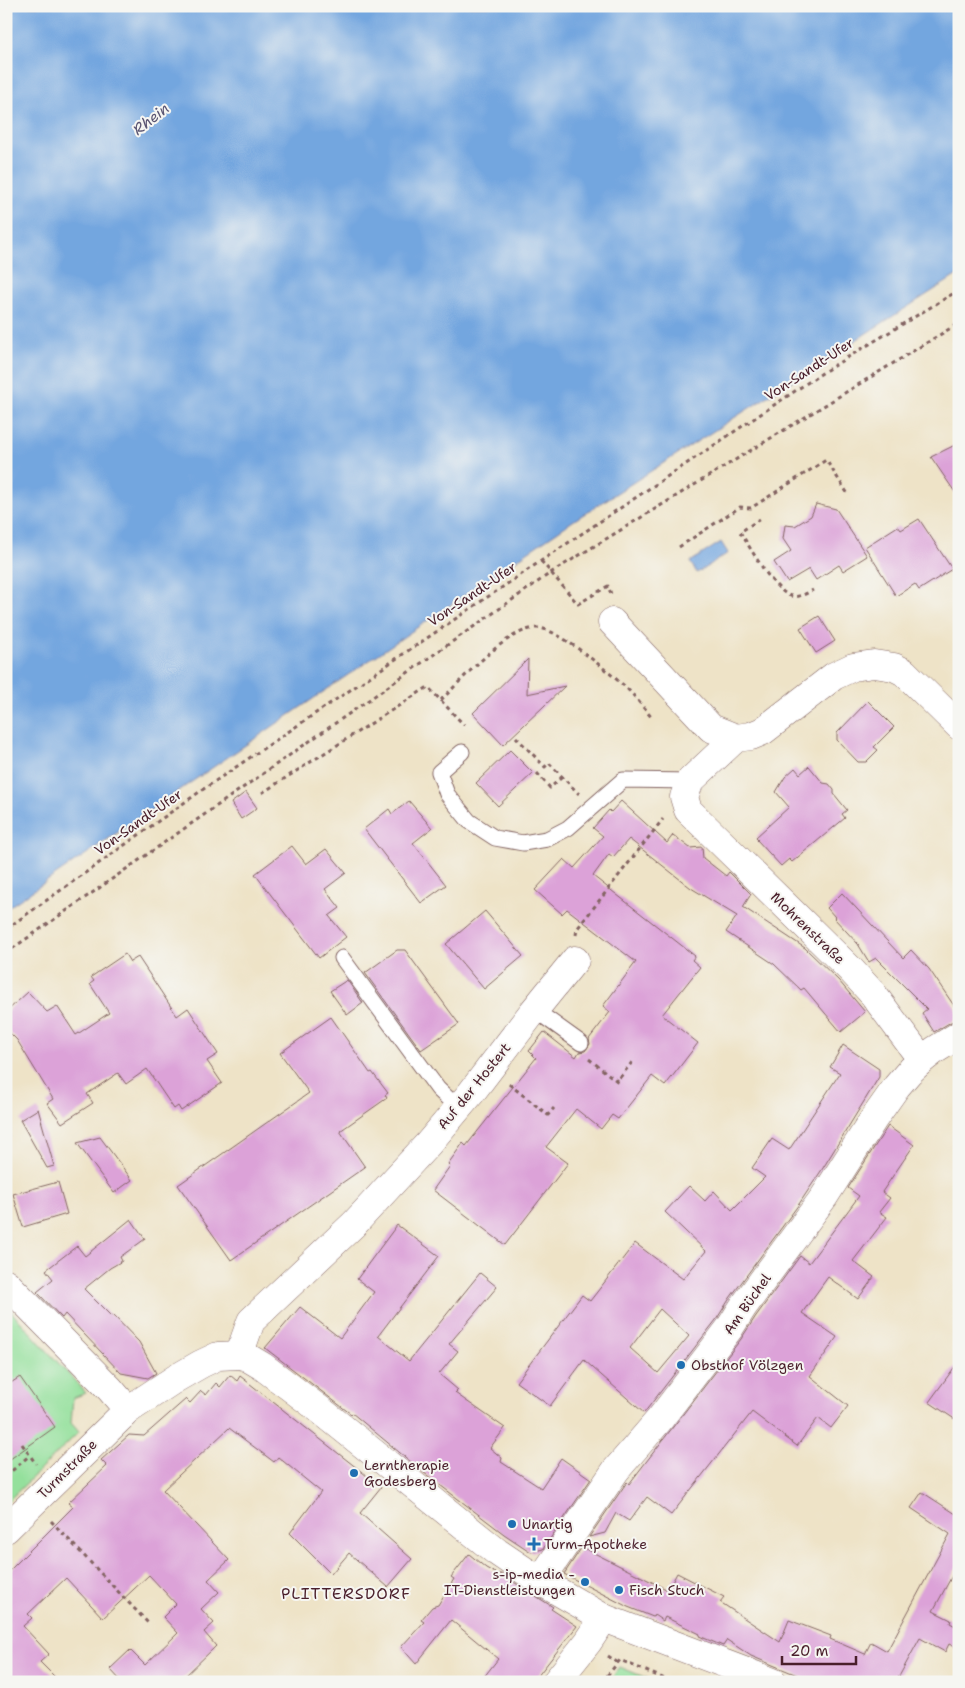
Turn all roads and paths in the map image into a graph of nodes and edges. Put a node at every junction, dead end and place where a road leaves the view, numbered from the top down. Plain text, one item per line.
1 (959, 290) edge
2 (959, 323) edge
3 (848, 494) dead end
4 (760, 519) dead end
5 (680, 547) dead end
6 (541, 561) junction
7 (552, 572) junction
8 (813, 590) dead end
9 (578, 604) dead end
10 (612, 622) dead end
11 (441, 700) junction
12 (653, 719) dead end
13 (464, 725) dead end
14 (959, 726) edge
15 (516, 737) dead end
16 (736, 738) junction
17 (462, 752) dead end
18 (537, 773) dead end
19 (562, 777) junction
20 (687, 792) junction
21 (262, 793) dead end
22 (591, 807) junction
23 (6, 929) edge
24 (6, 953) edge
25 (342, 958) dead end
26 (575, 960) joint
27 (535, 1010) junction
28 (959, 1035) edge
29 (581, 1042) dead end
30 (922, 1060) junction
31 (490, 1068) junction
32 (458, 1108) junction
33 (554, 1108) dead end
34 (6, 1283) edge
35 (239, 1355) junction
36 (128, 1410) junction
37 (22, 1444) dead end
38 (30, 1455) junction
39 (40, 1470) dead end
40 (6, 1476) edge
41 (33, 1502) junction
42 (6, 1529) edge
43 (540, 1580) junction
44 (604, 1618) junction
45 (149, 1624) dead end
46 (556, 1682) edge
47 (602, 1682) edge
48 (672, 1682) edge
49 (773, 1682) edge

1 - 6 path, Von-Sandt-Ufer
2 - 7 path, Von-Sandt-Ufer
3 - 5 path
4 - 8 path
6 - 7 path
6 - 23 path, Von-Sandt-Ufer
7 - 9 path
7 - 24 path, Von-Sandt-Ufer
10 - 16 street
11 - 12 path
11 - 13 path
11 - 21 path
14 - 16 street
15 - 19 path
16 - 20 street
17 - 22 lane
18 - 19 path
19 - 22 path
20 - 22 lane
20 - 26 path
20 - 30 street, Mohrenstraße
25 - 32 lane
26 - 27 street, Auf der Hostert
27 - 29 lane
27 - 31 street, Auf der Hostert
28 - 30 street, Am Büchel
30 - 43 street, Am Büchel
31 - 32 street, Auf der Hostert
31 - 33 path
32 - 35 street, Auf der Hostert
34 - 36 street
35 - 36 street, Turmstraße
35 - 43 street
36 - 41 street, Turmstraße
37 - 38 path
38 - 39 path
38 - 40 path
41 - 42 street, Turmstraße
41 - 45 path
43 - 44 street
44 - 46 street
44 - 49 street
47 - 48 path

